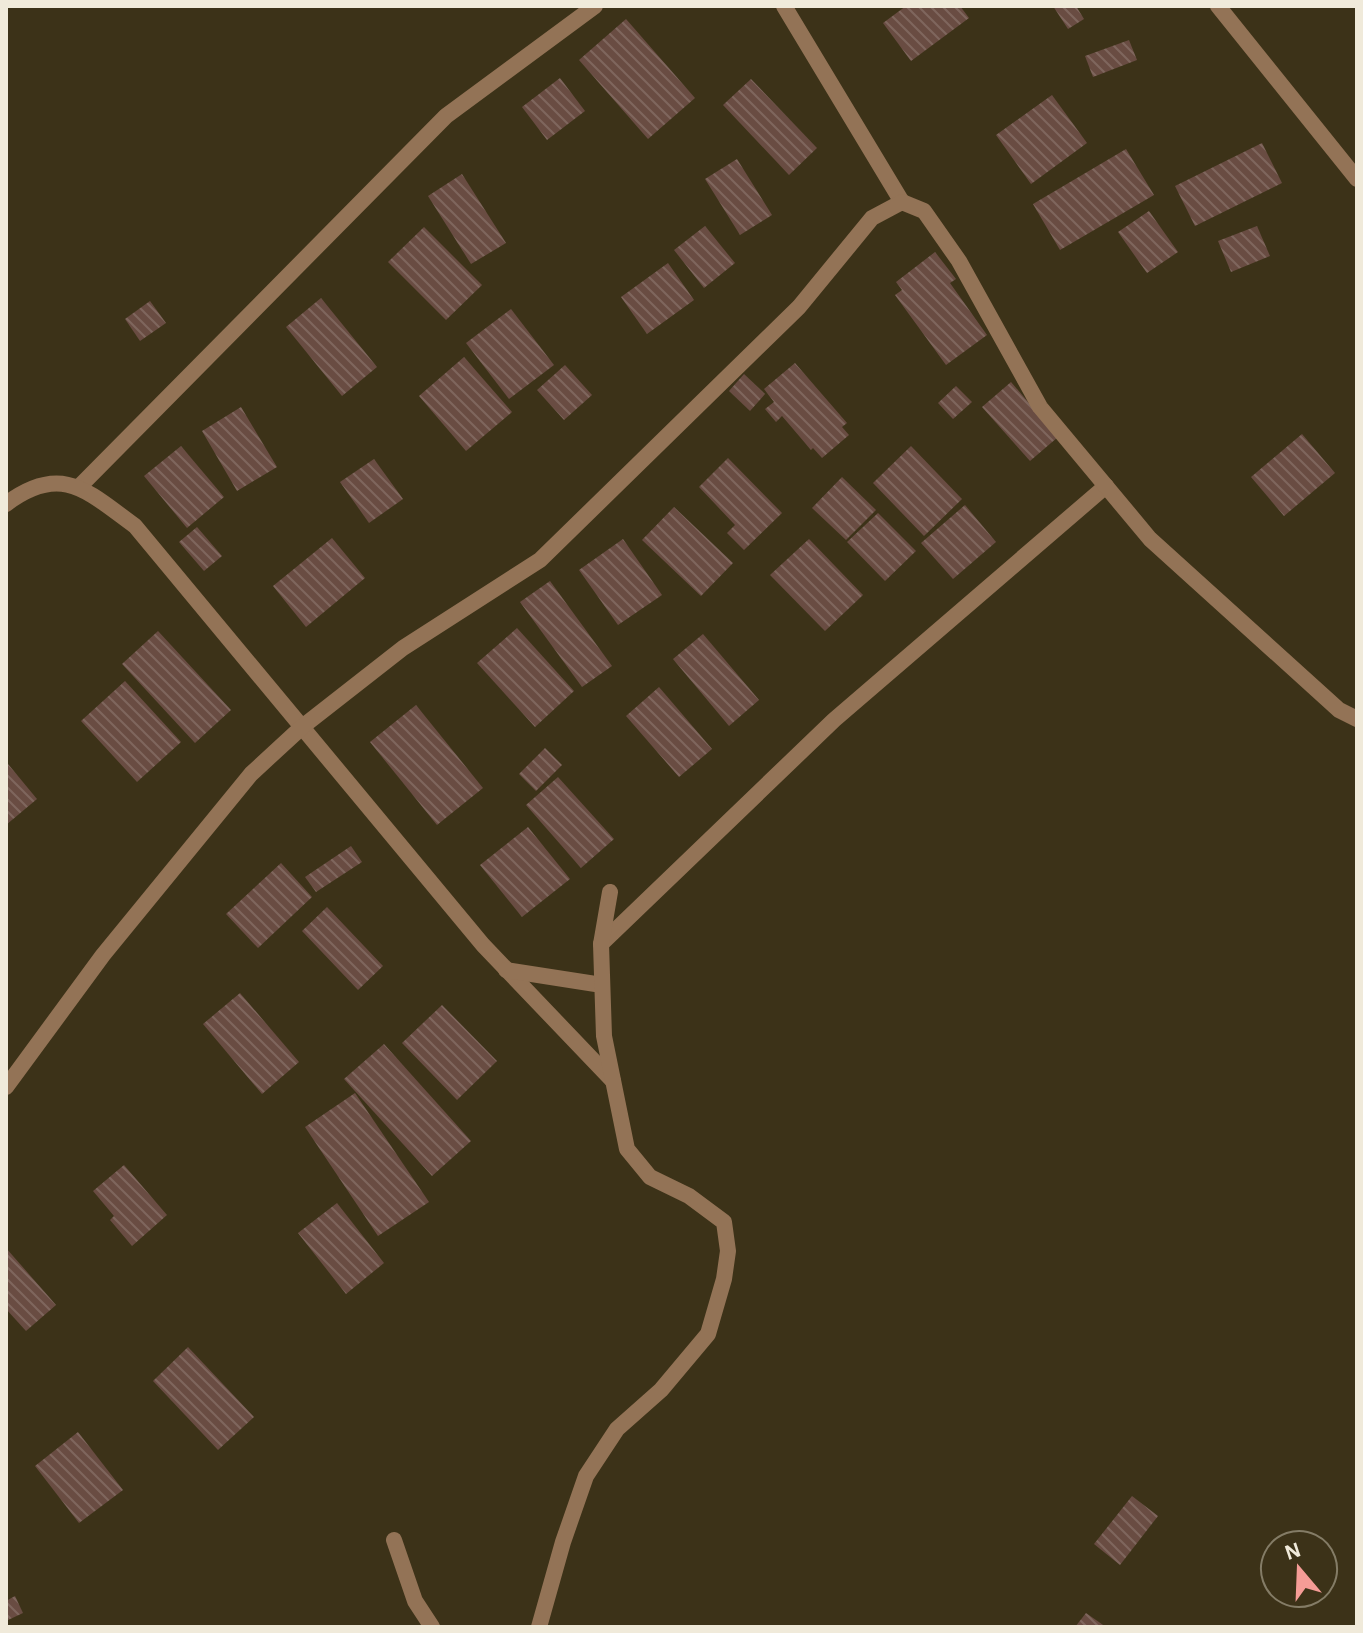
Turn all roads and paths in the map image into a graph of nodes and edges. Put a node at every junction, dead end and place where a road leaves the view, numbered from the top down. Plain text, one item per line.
1 (595, 6) edge
2 (784, 6) edge
3 (1218, 6) edge
4 (1357, 179) edge
5 (902, 202) junction
6 (80, 486) junction
7 (1106, 486) junction
8 (6, 504) edge
9 (1357, 719) edge
10 (302, 727) junction
11 (610, 892) dead end
12 (601, 944) junction
13 (506, 970) junction
14 (602, 985) junction
15 (613, 1081) junction
16 (6, 1087) edge
17 (394, 1540) dead end
18 (432, 1627) edge
19 (539, 1627) edge

1 - 6 street
2 - 5 street
3 - 4 street
5 - 7 street
5 - 10 street
6 - 8 street
6 - 10 street
7 - 9 street
7 - 12 street
10 - 13 street
10 - 16 street
11 - 12 street
12 - 14 street
13 - 14 street
13 - 15 street
14 - 15 street
15 - 19 street
17 - 18 street

